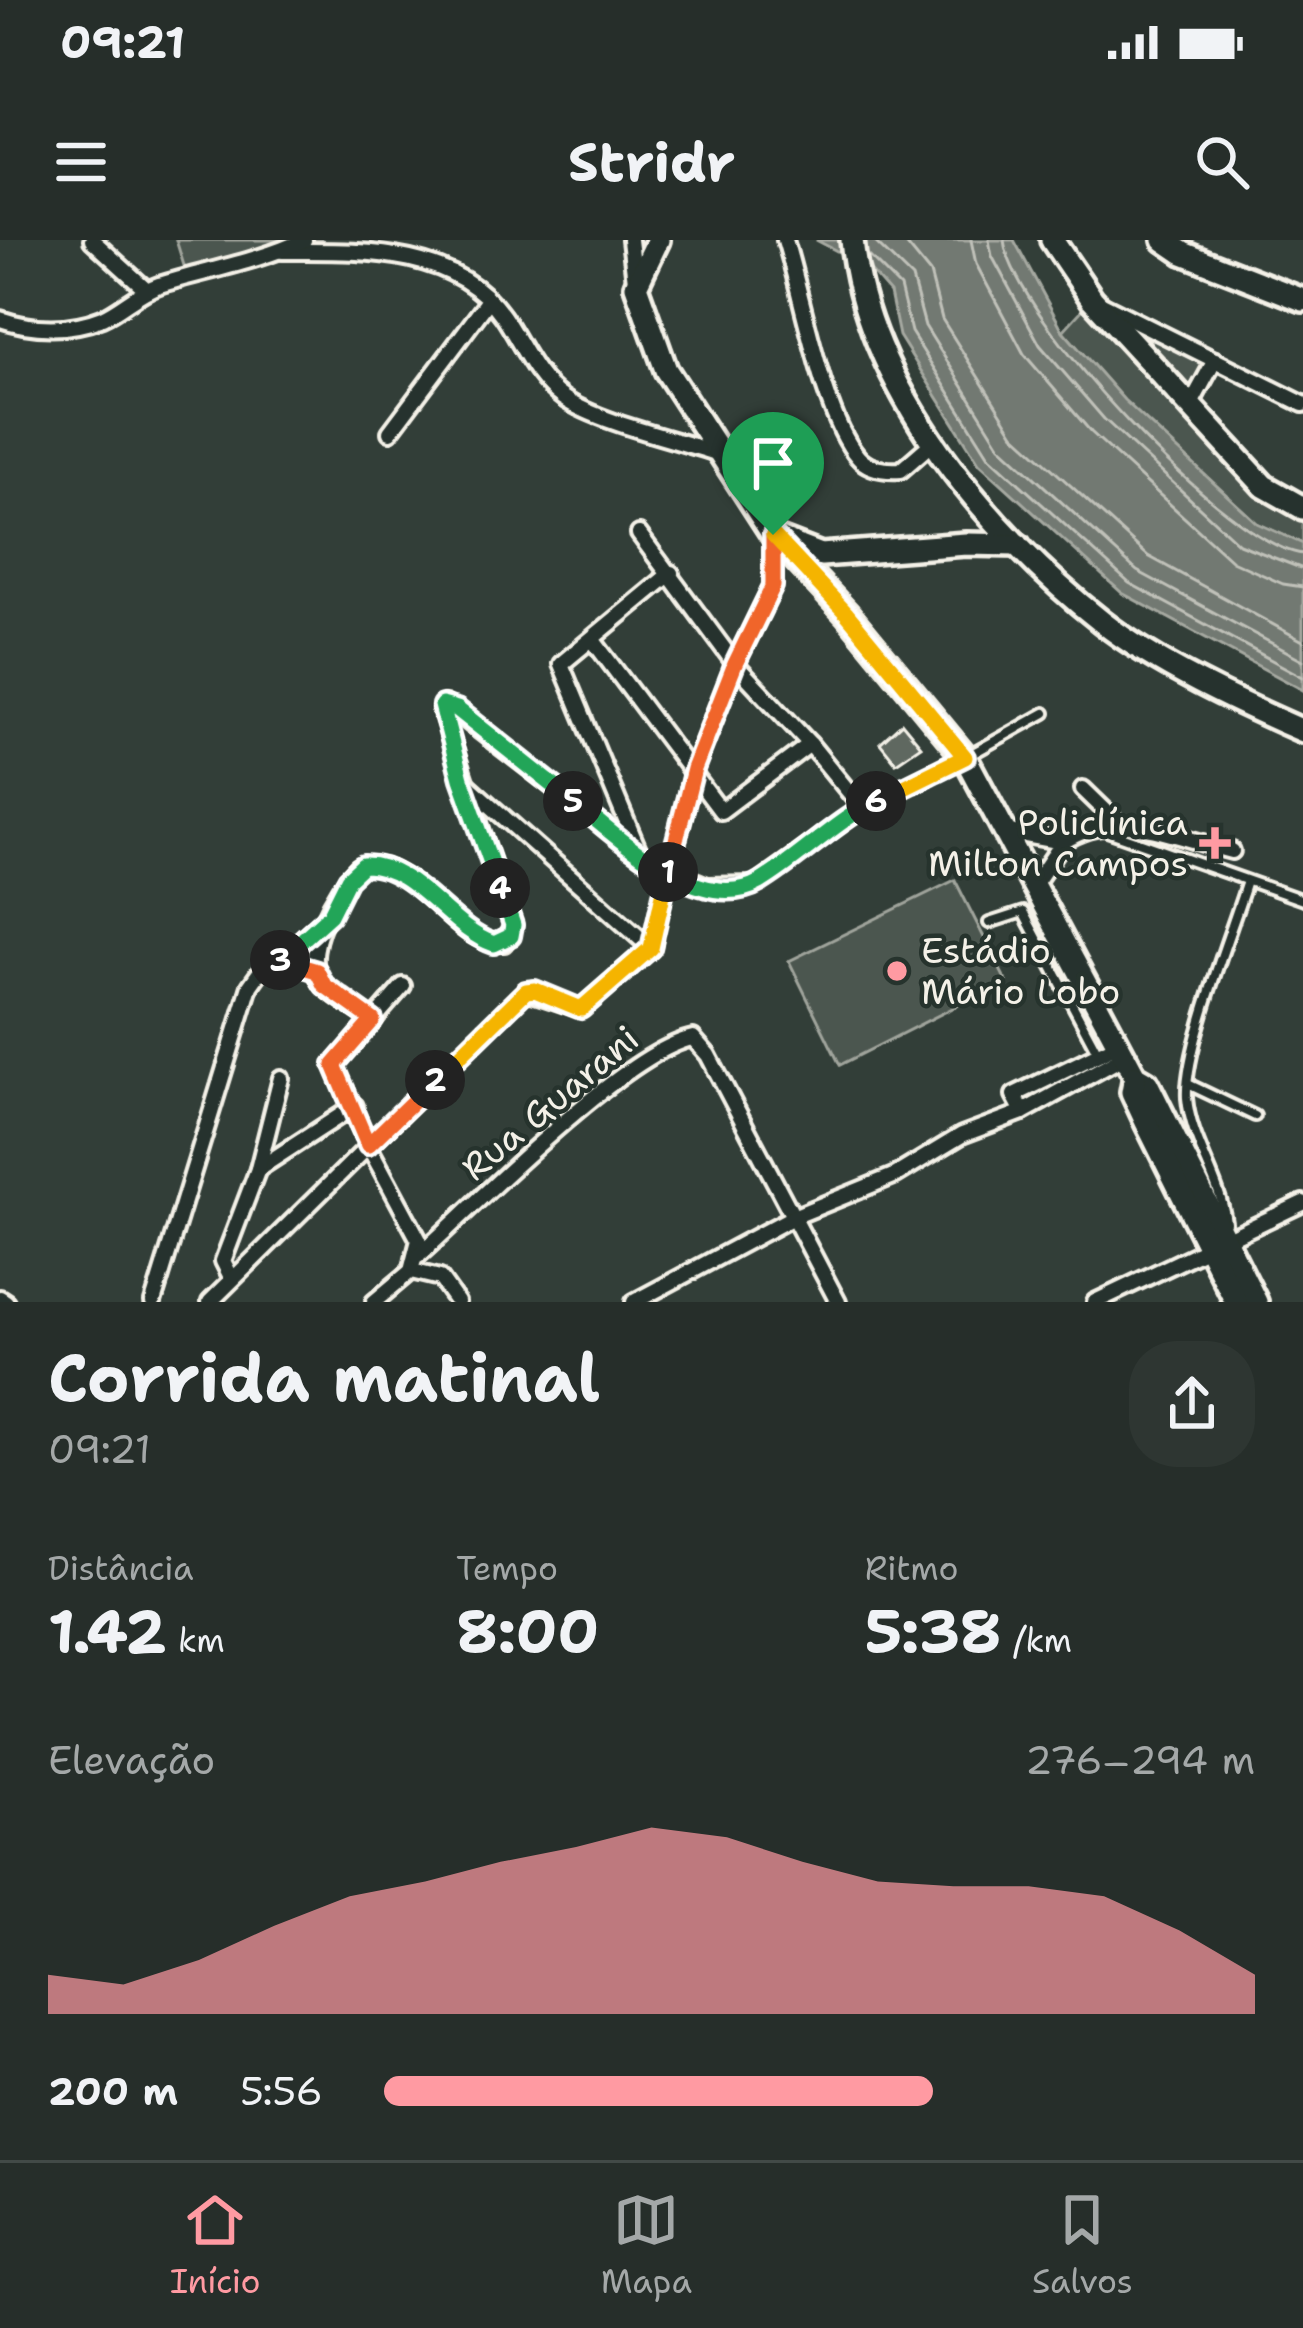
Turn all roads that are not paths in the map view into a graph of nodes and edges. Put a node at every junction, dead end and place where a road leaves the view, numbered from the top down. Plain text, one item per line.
1 (92, 240) edge
2 (304, 240) edge
3 (630, 240) edge
4 (658, 240) edge
5 (785, 240) edge
6 (852, 240) edge
7 (1052, 240) edge
8 (1164, 240) edge
9 (282, 250) junction
10 (636, 286) junction
11 (147, 290) junction
12 (1092, 299) junction
13 (489, 300) junction
14 (1303, 300) edge
15 (0, 319) edge
16 (1214, 360) junction
17 (1303, 404) edge
18 (1190, 406) junction
19 (390, 432) dead end
20 (937, 450) junction
21 (720, 454) junction
22 (974, 497) junction
23 (1303, 508) edge
24 (639, 534) dead end
25 (773, 535) junction
26 (966, 544) junction
27 (1018, 545) junction
28 (671, 573) junction
29 (592, 639) junction
30 (735, 664) junction
31 (1045, 713) dead end
32 (1303, 731) edge
33 (811, 744) junction
34 (965, 757) junction
35 (694, 769) junction
36 (461, 779) junction
37 (1083, 789) dead end
38 (862, 808) junction
39 (1117, 822) junction
40 (1088, 827) junction
41 (1000, 831) junction
42 (1063, 842) junction
43 (1232, 851) dead end
44 (640, 854) junction
45 (668, 873) junction
46 (1247, 881) junction
47 (1032, 888) junction
48 (1303, 900) edge
49 (330, 915) junction
50 (989, 923) dead end
51 (653, 941) junction
52 (279, 960) junction
53 (317, 971) junction
54 (403, 986) dead end
55 (373, 1020) junction
56 (1119, 1058) junction
57 (281, 1078) dead end
58 (1188, 1084) junction
59 (355, 1106) junction
60 (1023, 1112) junction
61 (1256, 1116) dead end
62 (368, 1145) junction
63 (258, 1169) junction
64 (1303, 1204) edge
65 (793, 1216) junction
66 (1216, 1245) junction
67 (414, 1264) junction
68 (232, 1279) junction
69 (153, 1302) edge
70 (210, 1302) edge
71 (374, 1302) edge
72 (458, 1302) edge
73 (634, 1302) edge
74 (838, 1302) edge
75 (1095, 1302) edge
76 (1236, 1302) edge
77 (1256, 1302) edge

1 - 11 street
2 - 9 street
3 - 10 street
4 - 10 main road
5 - 20 street
6 - 20 main road
7 - 12 main road
8 - 14 main road
9 - 11 street
9 - 13 street
10 - 21 main road
11 - 15 street
12 - 16 street
12 - 18 main road
13 - 19 street
13 - 21 street
16 - 17 street
16 - 18 street
18 - 23 main road
20 - 22 main road
21 - 25 main road
22 - 26 main road
22 - 27 main road
24 - 28 street
25 - 26 main road
25 - 30 street
25 - 34 main road
26 - 27 main road
27 - 32 main road
28 - 29 street
28 - 30 street
29 - 35 street
29 - 44 street
30 - 33 street
30 - 35 street
31 - 34 lane
33 - 35 street
33 - 38 street
34 - 38 street
34 - 41 main road
35 - 45 street
36 - 44 street
36 - 49 street
36 - 51 street
37 - 39 street
38 - 45 street
39 - 40 street
39 - 43 street
40 - 42 street
40 - 46 lane
41 - 42 street
41 - 47 main road
42 - 47 street
44 - 45 street
45 - 51 street
46 - 48 lane
46 - 58 lane
47 - 56 main road
49 - 52 street
49 - 53 street
50 - 56 lane
51 - 62 street
52 - 53 street
52 - 69 street
53 - 55 street
54 - 55 street
55 - 59 street
56 - 60 street
56 - 60 street
56 - 66 main road
57 - 63 street
58 - 61 lane
58 - 66 lane
59 - 62 street
59 - 63 street
60 - 65 street
62 - 67 street
62 - 68 street
63 - 68 street
64 - 66 street
65 - 67 street, Rua Guarani
65 - 73 street
65 - 74 street
66 - 75 street
66 - 76 main road
66 - 77 main road
67 - 71 street
67 - 72 street
68 - 70 street

